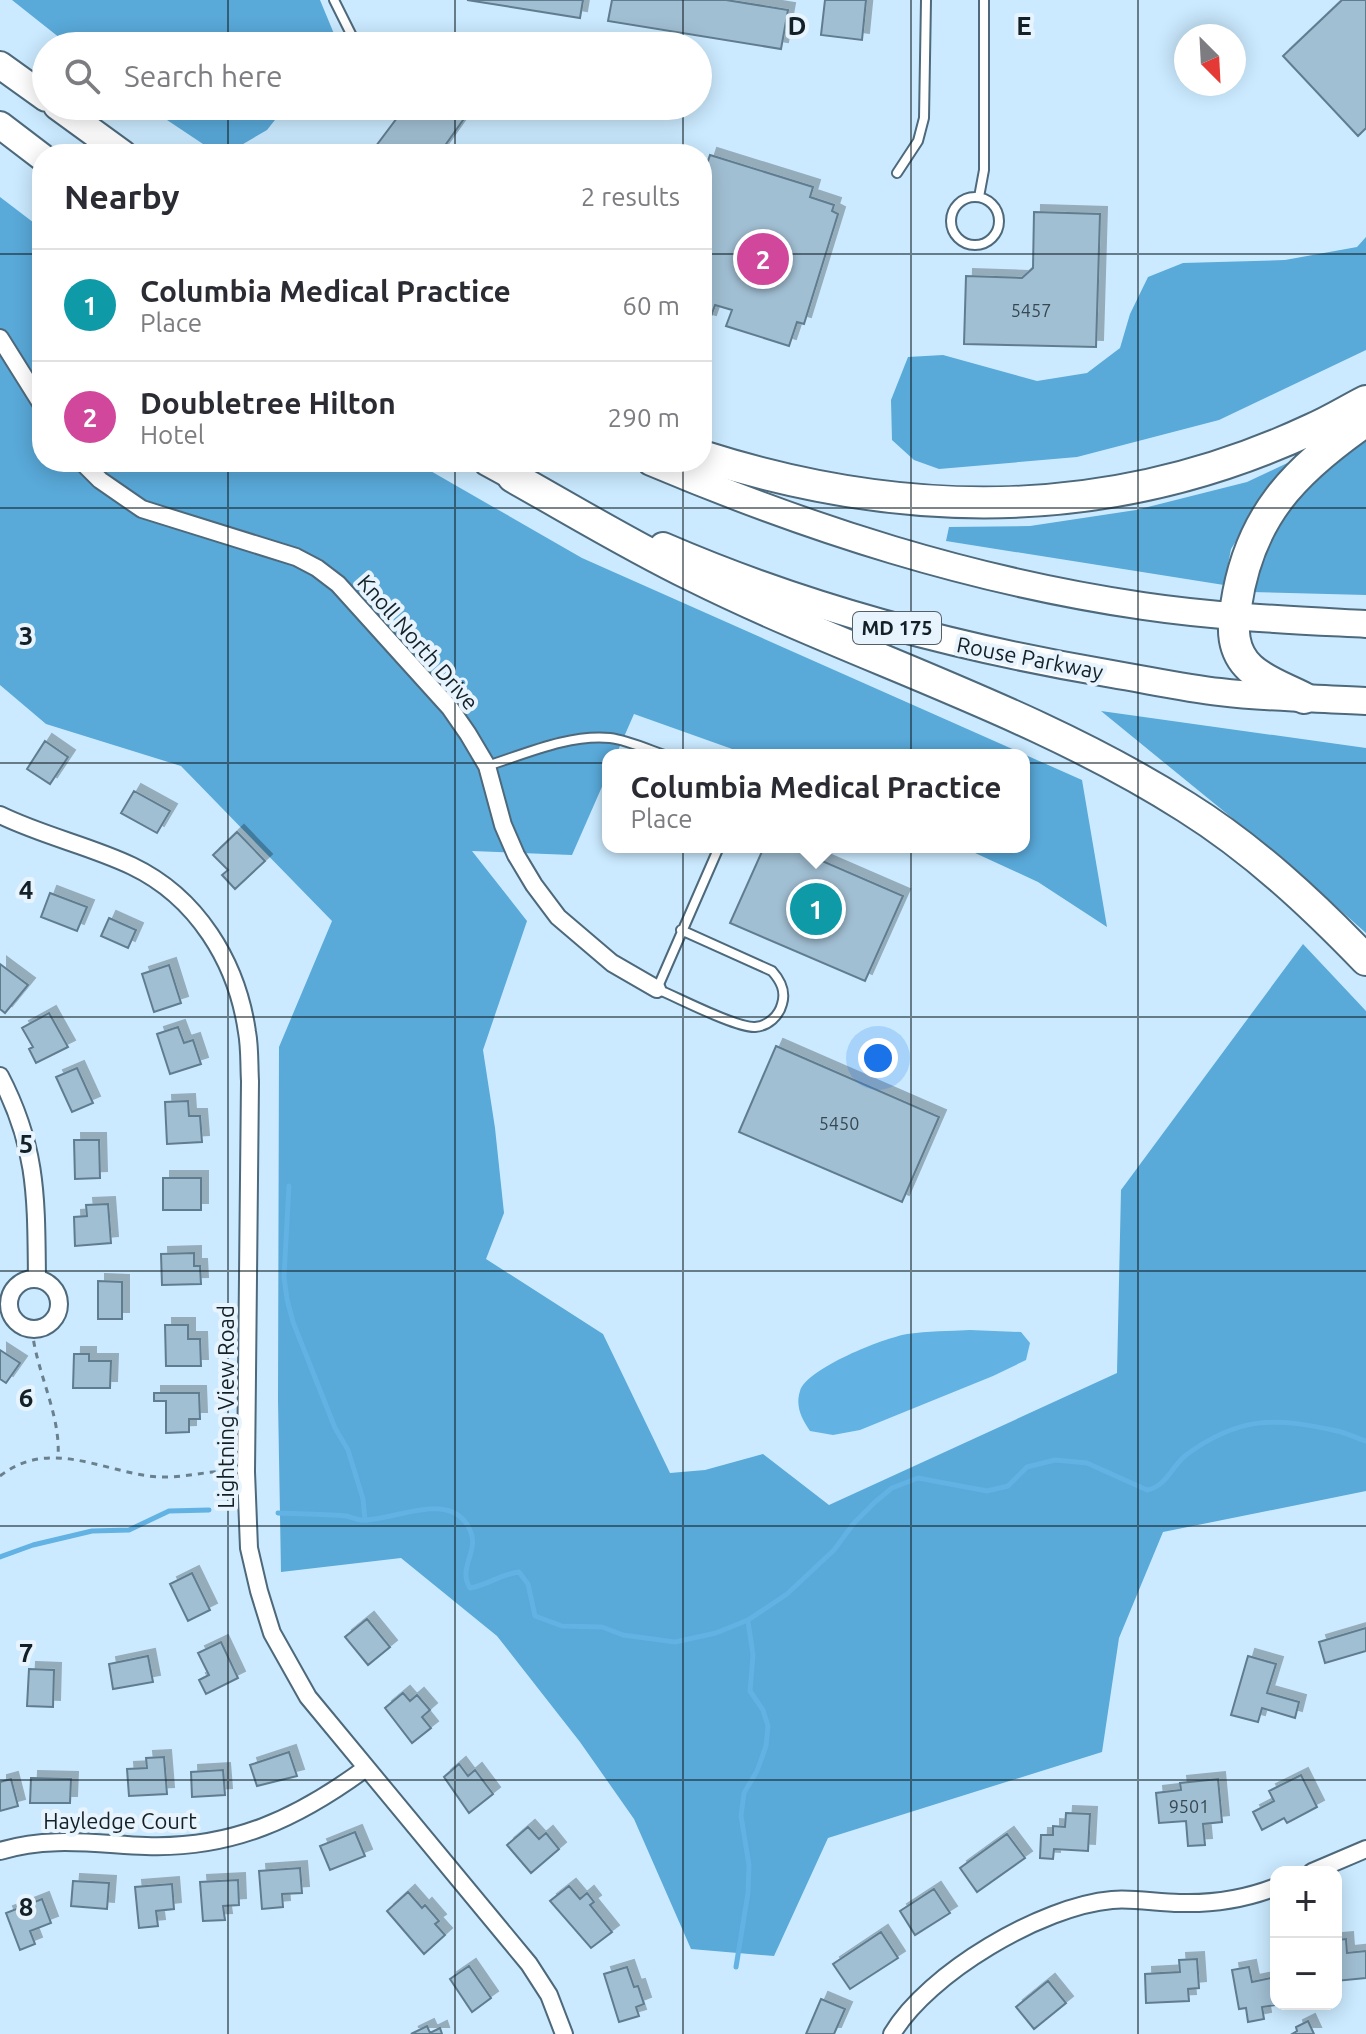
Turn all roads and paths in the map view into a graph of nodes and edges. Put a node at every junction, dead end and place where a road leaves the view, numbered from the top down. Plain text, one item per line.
1 (334, 0) edge
2 (926, 0) edge
3 (984, 0) edge
4 (350, 32) edge
5 (0, 65) edge
6 (32, 88) edge
7 (76, 120) edge
8 (0, 125) edge
9 (109, 144) edge
10 (32, 149) edge
11 (897, 173) dead end
12 (979, 197) junction
13 (0, 338) edge
14 (32, 389) edge
15 (1366, 401) edge
16 (1366, 421) edge
17 (712, 459) edge
18 (92, 472) edge
19 (505, 472) edge
20 (506, 472) edge
21 (675, 472) edge
22 (1234, 616) junction
23 (1366, 624) edge
24 (1304, 698) junction
25 (1366, 701) edge
26 (645, 749) edge
27 (487, 766) junction
28 (0, 815) edge
29 (716, 853) edge
30 (681, 930) junction
31 (1366, 960) edge
32 (657, 989) junction
33 (0, 1076) edge
34 (37, 1279) junction
35 (32, 1329) junction
36 (58, 1457) junction
37 (246, 1472) junction
38 (0, 1476) edge
39 (366, 1768) junction
40 (1366, 1849) edge
41 (0, 1851) edge
42 (1326, 1866) edge
43 (1270, 1888) edge
44 (564, 2034) edge
45 (892, 2034) edge

1 - 4 lane
2 - 11 lane
3 - 12 lane
5 - 6 main road
7 - 9 main road
8 - 10 main road
12 - 12 lane
13 - 14 street
15 - 17 highway
16 - 22 highway
18 - 27 street, Knoll North Drive
19 - 31 highway
20 - 24 main road, Rouse Parkway / MD 175
21 - 22 main road
22 - 23 main road
22 - 24 highway
24 - 25 main road, Rouse Parkway / MD 175
26 - 27 lane
27 - 32 street, Knoll North Drive
28 - 37 street, Lightning View Road
29 - 30 lane
30 - 32 lane
30 - 32 lane
33 - 34 street
34 - 35 street
34 - 35 street
35 - 36 path
36 - 37 path
36 - 38 path
37 - 39 street, Lightning View Road
39 - 41 street, Hayledge Court
39 - 44 street, Lightning View Road
40 - 42 street
43 - 45 street

